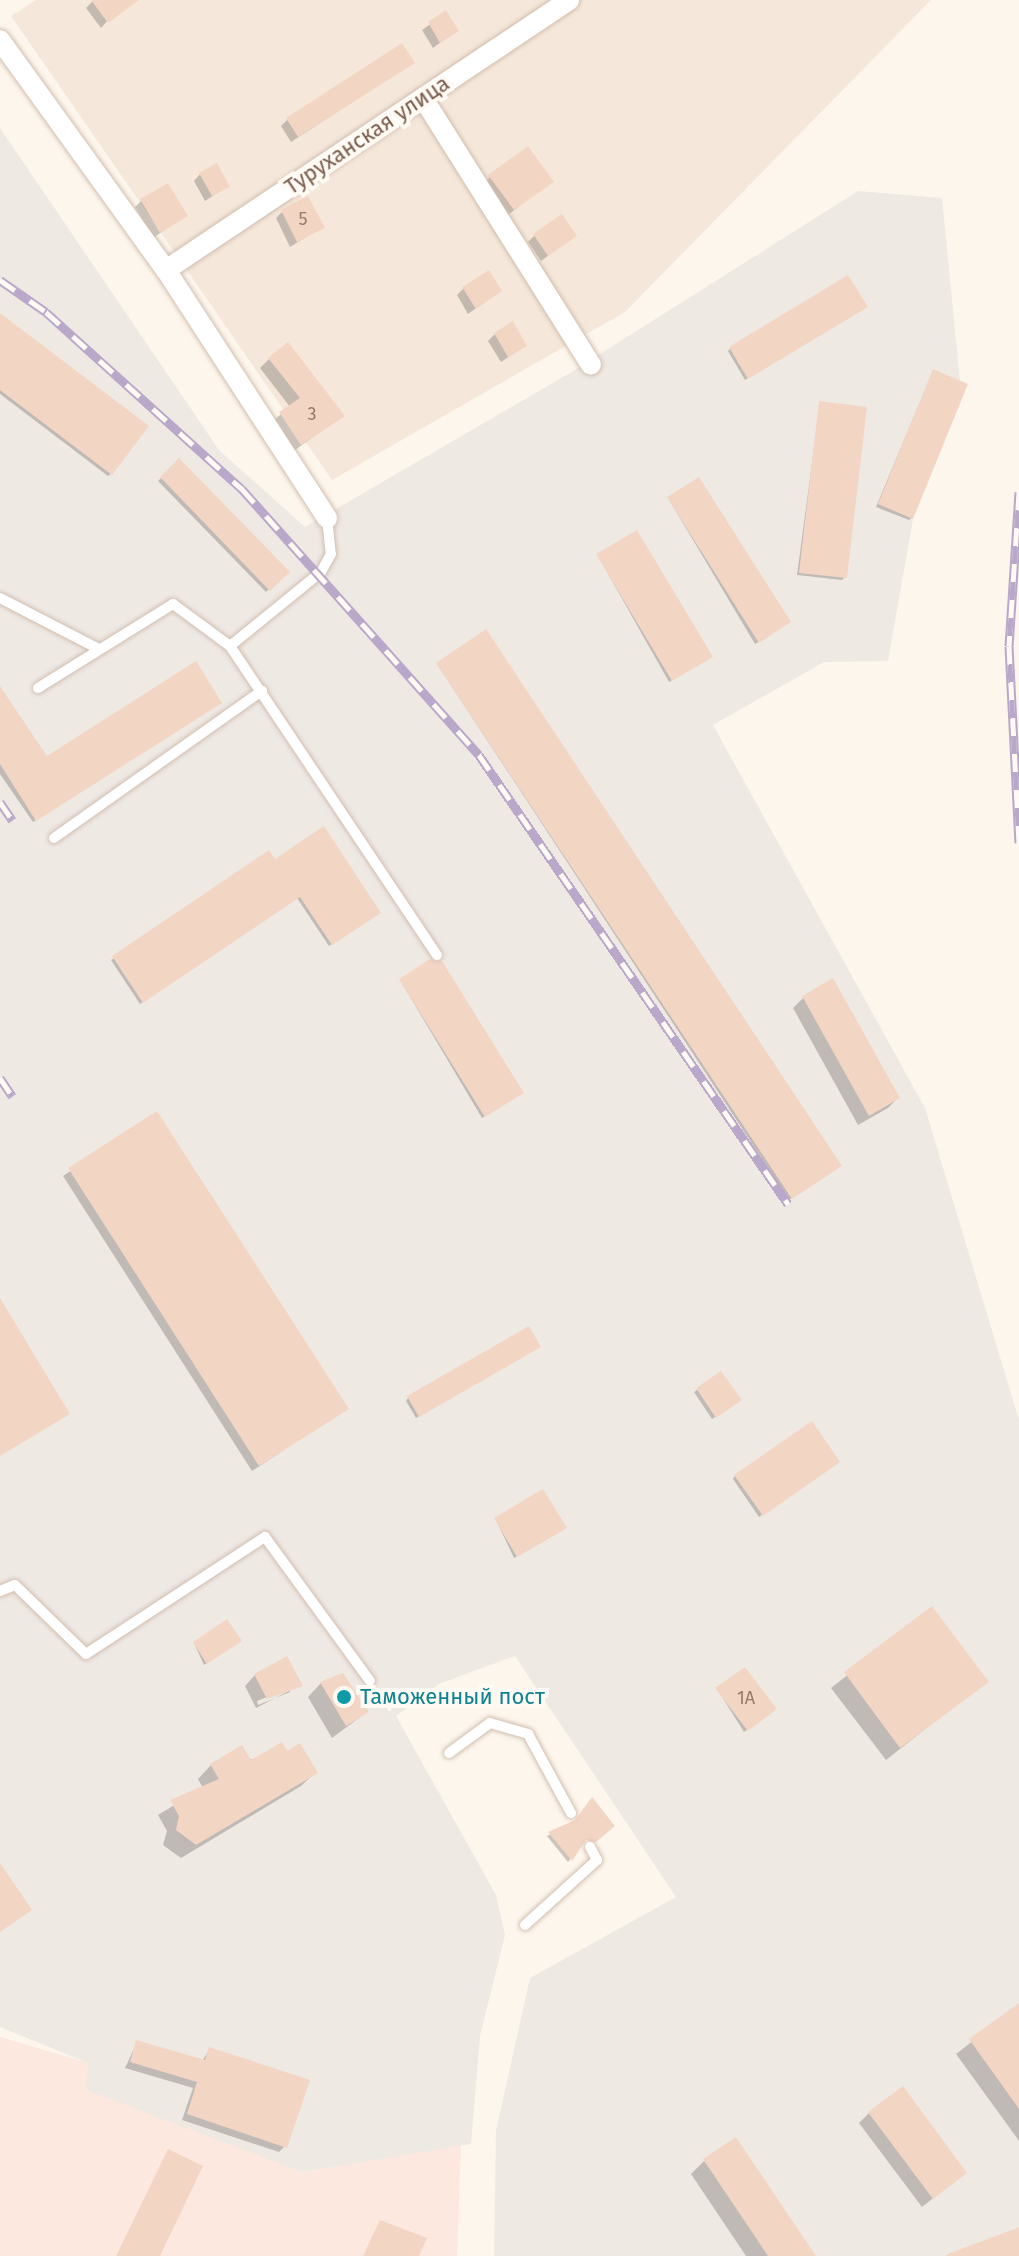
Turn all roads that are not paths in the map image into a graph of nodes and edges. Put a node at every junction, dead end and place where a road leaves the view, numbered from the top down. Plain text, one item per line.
1 (569, 0) edge
2 (0, 40) edge
3 (423, 98) junction
4 (166, 270) junction
5 (591, 365) dead end
6 (327, 518) joint
7 (0, 598) edge
8 (230, 646) junction
9 (97, 648) junction
10 (38, 688) dead end
11 (262, 691) junction
12 (54, 838) dead end
13 (437, 955) dead end
14 (0, 1591) edge
15 (370, 1681) dead end
16 (449, 1753) dead end
17 (571, 1813) dead end
18 (590, 1847) dead end
19 (525, 1925) dead end

1 - 3 street, Туруханская улица
2 - 4 street
3 - 4 street, Туруханская улица
3 - 5 street
4 - 6 street
6 - 8 lane
7 - 9 lane
8 - 9 lane
8 - 11 lane
9 - 10 lane
11 - 12 lane
11 - 13 lane
14 - 15 lane
16 - 17 lane
18 - 19 lane

